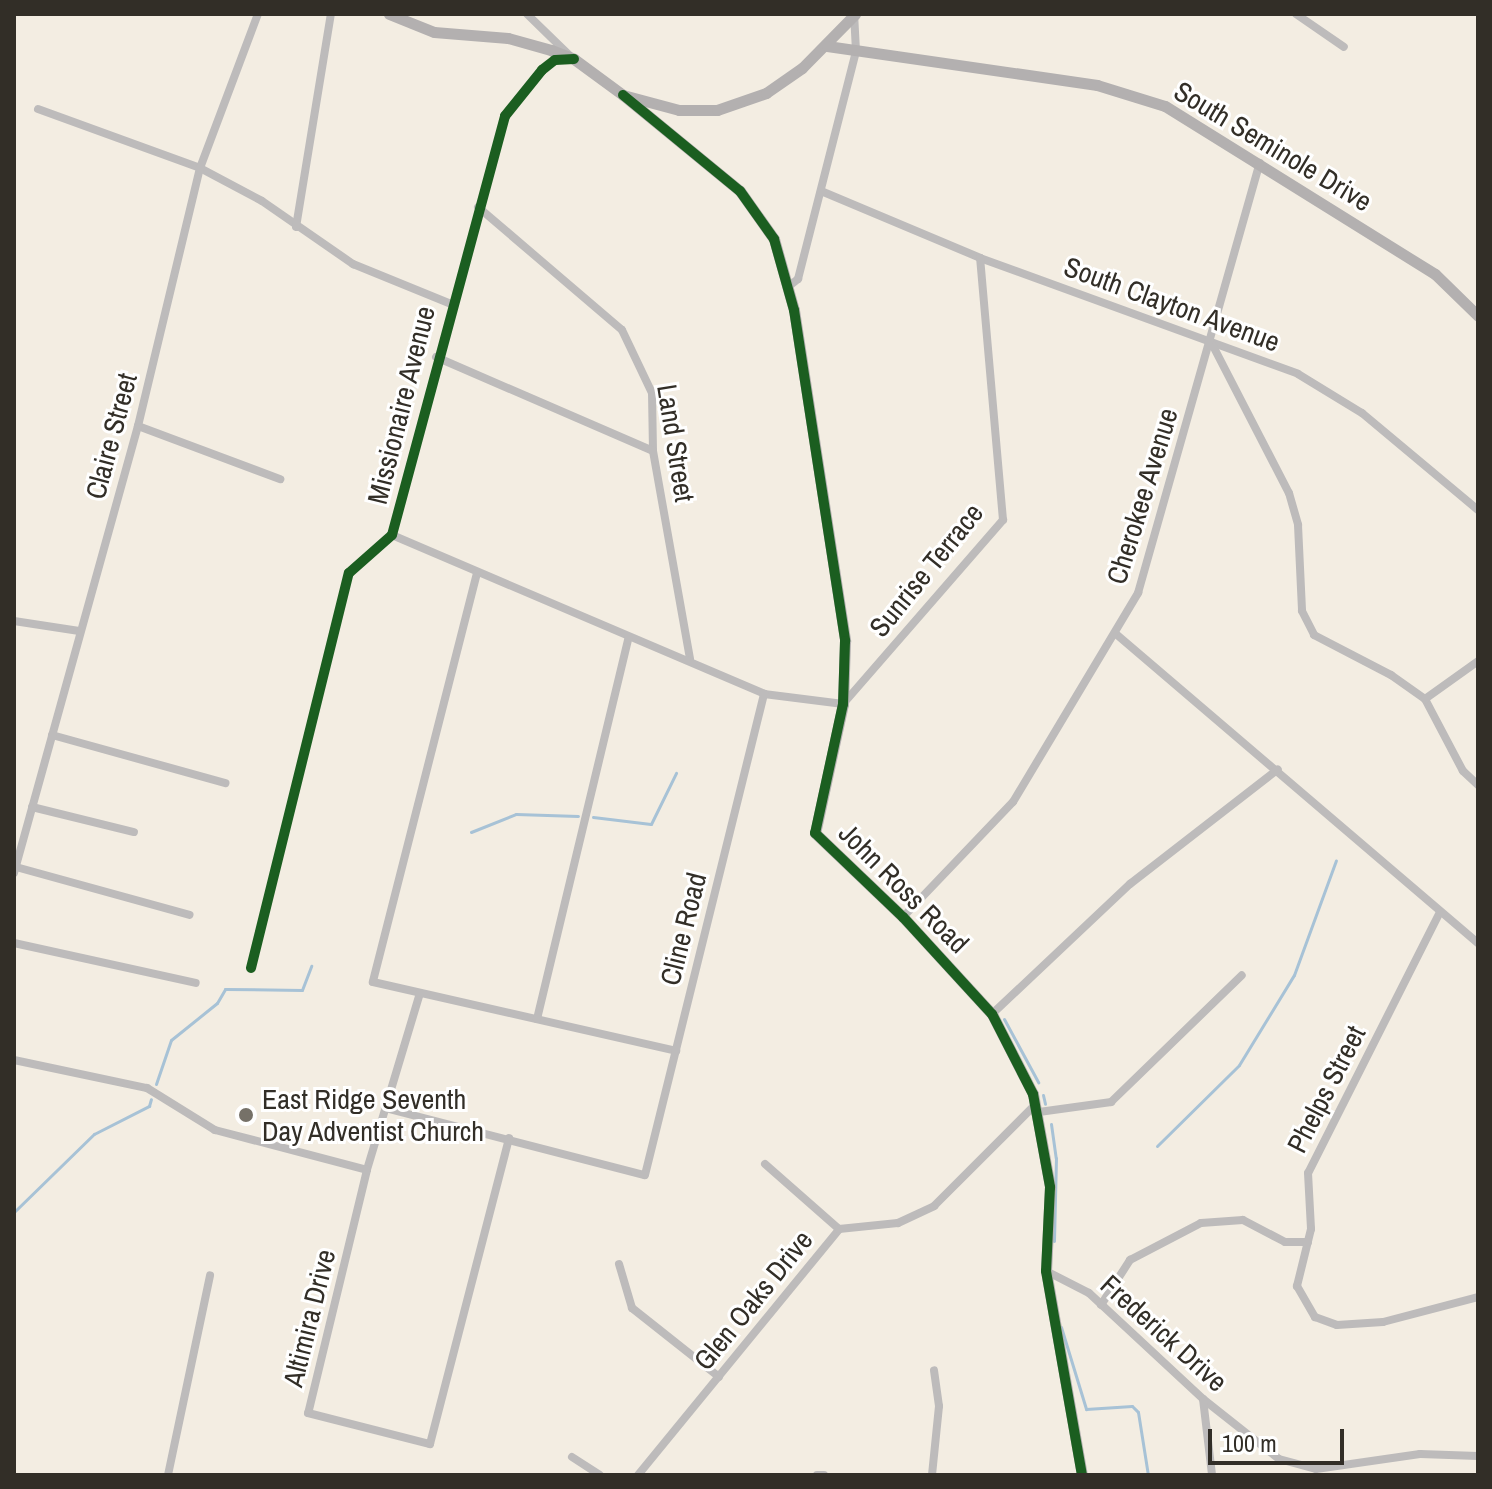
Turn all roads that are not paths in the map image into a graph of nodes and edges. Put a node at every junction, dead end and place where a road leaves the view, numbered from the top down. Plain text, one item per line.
1 (258, 14) edge
2 (331, 14) edge
3 (389, 14) edge
4 (527, 14) edge
5 (854, 14) edge
6 (1296, 14) edge
7 (827, 46) junction
8 (1344, 47) dead end
9 (856, 51) junction
10 (574, 59) junction
11 (623, 95) junction
12 (38, 109) dead end
13 (1260, 163) junction
14 (200, 168) junction
15 (821, 191) junction
16 (478, 207) junction
17 (296, 227) junction
18 (980, 258) junction
19 (788, 287) junction
20 (451, 304) junction
21 (1478, 316) edge
22 (1211, 342) junction
23 (436, 357) junction
24 (138, 426) junction
25 (653, 451) junction
26 (280, 479) dead end
27 (1478, 510) edge
28 (392, 535) junction
29 (477, 573) junction
30 (14, 621) edge
31 (79, 631) junction
32 (1116, 634) junction
33 (629, 637) junction
34 (690, 659) junction
35 (1478, 661) edge
36 (764, 694) junction
37 (1425, 699) junction
38 (843, 704) junction
39 (52, 735) junction
40 (1278, 769) junction
41 (225, 783) dead end
42 (1478, 785) edge
43 (32, 807) junction
44 (134, 832) dead end
45 (15, 870) edge
46 (1440, 912) junction
47 (190, 915) dead end
48 (903, 917) junction
49 (14, 943) edge
50 (1478, 943) edge
51 (251, 968) dead end
52 (1242, 975) dead end
53 (196, 983) dead end
54 (420, 993) junction
55 (992, 1014) junction
56 (537, 1019) junction
57 (676, 1051) junction
58 (14, 1060) edge
59 (385, 1108) junction
60 (1038, 1108) junction
61 (509, 1138) junction
62 (765, 1164) dead end
63 (367, 1170) junction
64 (839, 1229) junction
65 (1308, 1242) junction
66 (619, 1264) dead end
67 (1046, 1271) junction
68 (210, 1275) dead end
69 (1478, 1297) edge
70 (1101, 1305) junction
71 (934, 1370) dead end
72 (719, 1377) junction
73 (1203, 1399) junction
74 (1478, 1456) edge
75 (572, 1457) dead end
76 (168, 1475) edge
77 (600, 1475) edge
78 (638, 1475) edge
79 (817, 1475) edge
80 (824, 1475) edge
81 (932, 1475) edge
82 (1082, 1475) edge
83 (1212, 1475) edge

1 - 14 street, Claire Street
2 - 17 street
3 - 10 street, John Ross Road
4 - 10 street
5 - 7 street
5 - 9 street
6 - 8 street
7 - 9 street, South Seminole Drive
7 - 11 street
9 - 13 street, South Seminole Drive
9 - 15 street
10 - 11 street, John Ross Road
10 - 16 street, Missionaire Avenue
11 - 19 street, John Ross Road
12 - 14 street
13 - 21 street, South Seminole Drive
13 - 22 street, Cherokee Avenue
14 - 17 street
14 - 24 street, Claire Street
15 - 18 street, South Clayton Avenue
15 - 19 street
16 - 20 street, Missionaire Avenue
16 - 25 street, Land Street
17 - 20 street
18 - 22 street, South Clayton Avenue
18 - 38 street, Sunrise Terrace
19 - 38 street, John Ross Road
20 - 23 street, Missionaire Avenue
22 - 27 street, South Clayton Avenue
22 - 32 street, Cherokee Avenue
22 - 37 street
23 - 25 street
23 - 28 street, Missionaire Avenue
24 - 26 street
24 - 31 street, Claire Street
25 - 34 street, Land Street
28 - 29 street
28 - 51 street, Missionaire Avenue
29 - 33 street
29 - 54 street
30 - 31 street
31 - 39 street, Claire Street
32 - 40 street
32 - 48 street, Cherokee Avenue
33 - 34 street
33 - 56 street
34 - 36 street
35 - 37 street
36 - 38 street
36 - 57 street, Cline Road
37 - 42 street
38 - 48 street, John Ross Road
39 - 41 street
39 - 43 street, Claire Street
40 - 46 street
40 - 55 street
43 - 44 street
43 - 45 street, Claire Street
45 - 47 street
46 - 50 street
46 - 65 street, Phelps Street
48 - 55 street, John Ross Road
49 - 53 street
52 - 60 street
54 - 56 street
54 - 59 street, Altimira Drive
55 - 60 street, John Ross Road
56 - 57 street
57 - 61 street, Cline Road
58 - 63 street
59 - 61 street
59 - 63 street, Altimira Drive
60 - 64 street, Glen Oaks Drive
60 - 67 street, John Ross Road
61 - 63 street, Altimira Drive
62 - 64 street
64 - 72 street, Glen Oaks Drive
65 - 69 street, Phelps Street
65 - 70 street
66 - 72 street
67 - 70 street, Frederick Drive
67 - 82 street, John Ross Road
68 - 76 street
70 - 73 street, Frederick Drive
71 - 81 street
72 - 78 street, Glen Oaks Drive
73 - 74 street, Frederick Drive
73 - 83 street
75 - 77 street
79 - 80 street

